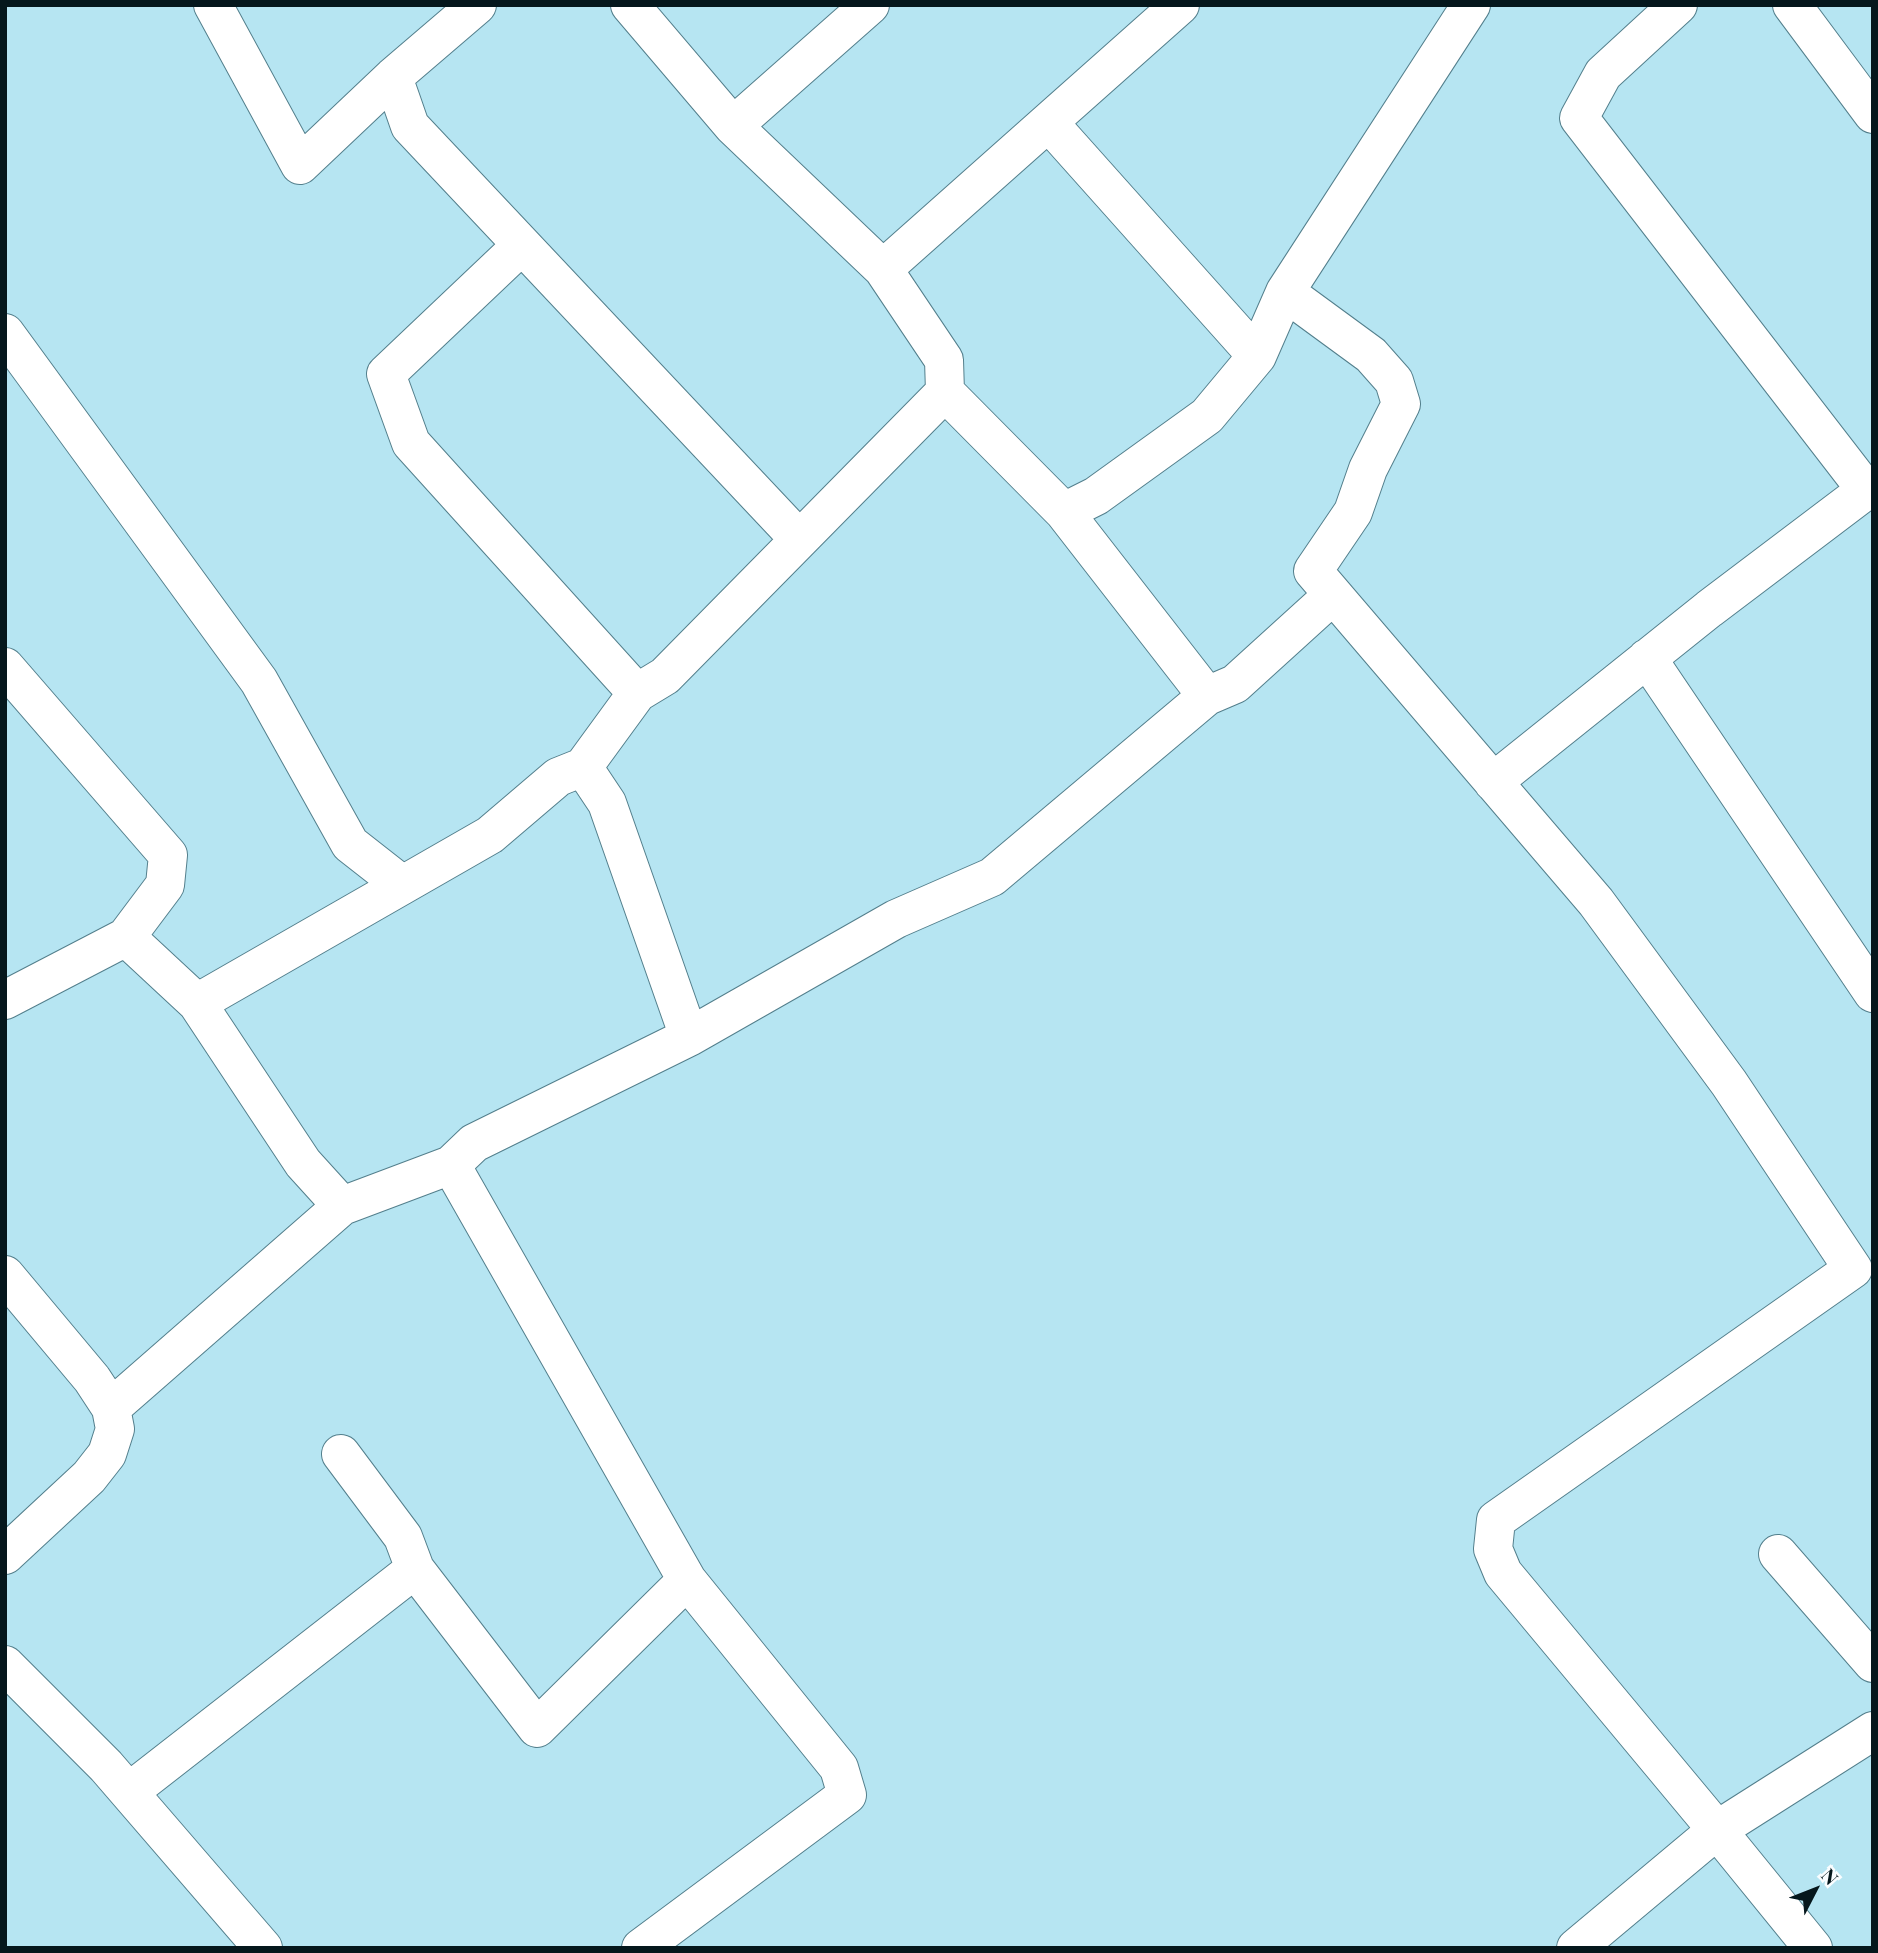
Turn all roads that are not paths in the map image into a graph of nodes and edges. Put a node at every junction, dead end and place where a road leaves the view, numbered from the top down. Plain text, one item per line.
1 (214, 5) edge
2 (477, 5) edge
3 (630, 5) edge
4 (870, 5) edge
5 (1181, 5) edge
6 (1471, 5) edge
7 (1678, 5) edge
8 (1792, 5) edge
9 (393, 77) junction
10 (1873, 114) edge
11 (1049, 123) junction
12 (733, 126) junction
13 (522, 245) junction
14 (883, 269) junction
15 (1285, 292) junction
16 (5, 333) edge
17 (1257, 356) junction
18 (945, 392) junction
19 (1869, 488) edge
20 (1064, 512) junction
21 (799, 539) junction
22 (1333, 595) junction
23 (1647, 658) junction
24 (5, 667) edge
25 (637, 693) junction
26 (1207, 696) junction
27 (583, 767) junction
28 (1493, 782) junction
29 (401, 884) junction
30 (126, 937) junction
31 (1873, 993) edge
32 (5, 1000) edge
33 (197, 1003) junction
34 (689, 1037) junction
35 (451, 1165) junction
36 (342, 1206) junction
37 (1866, 1273) edge
38 (5, 1275) edge
39 (111, 1408) junction
40 (341, 1454) dead end
41 (1778, 1554) dead end
42 (5, 1555) edge
43 (415, 1569) junction
44 (687, 1580) junction
45 (1873, 1663) edge
46 (5, 1665) edge
47 (1873, 1731) edge
48 (129, 1792) junction
49 (1717, 1830) junction
50 (263, 1948) edge
51 (641, 1948) edge
52 (1576, 1948) edge
53 (1813, 1948) edge

1 - 9 street
2 - 9 street
3 - 12 street
4 - 12 street
5 - 11 street
6 - 15 street
7 - 19 street
8 - 10 street
9 - 13 street
11 - 14 street
11 - 17 street
12 - 14 street
13 - 21 street
13 - 25 street
14 - 18 street
15 - 17 street
15 - 22 street
16 - 29 street
17 - 20 street
18 - 20 street
18 - 21 street
19 - 23 street
20 - 26 street
21 - 25 street
22 - 26 street
22 - 28 street
23 - 28 street
23 - 31 street
24 - 30 street
25 - 27 street
26 - 34 street
27 - 29 street
27 - 34 street
28 - 37 street
29 - 33 street
30 - 32 street
30 - 33 street
33 - 36 street
34 - 35 street
35 - 36 street
35 - 44 street
36 - 39 street
37 - 49 street
38 - 39 street
39 - 42 street
40 - 43 street
41 - 45 street
43 - 44 street
43 - 48 street
44 - 51 street
46 - 48 street
47 - 49 street
48 - 50 street
49 - 52 street
49 - 53 street

